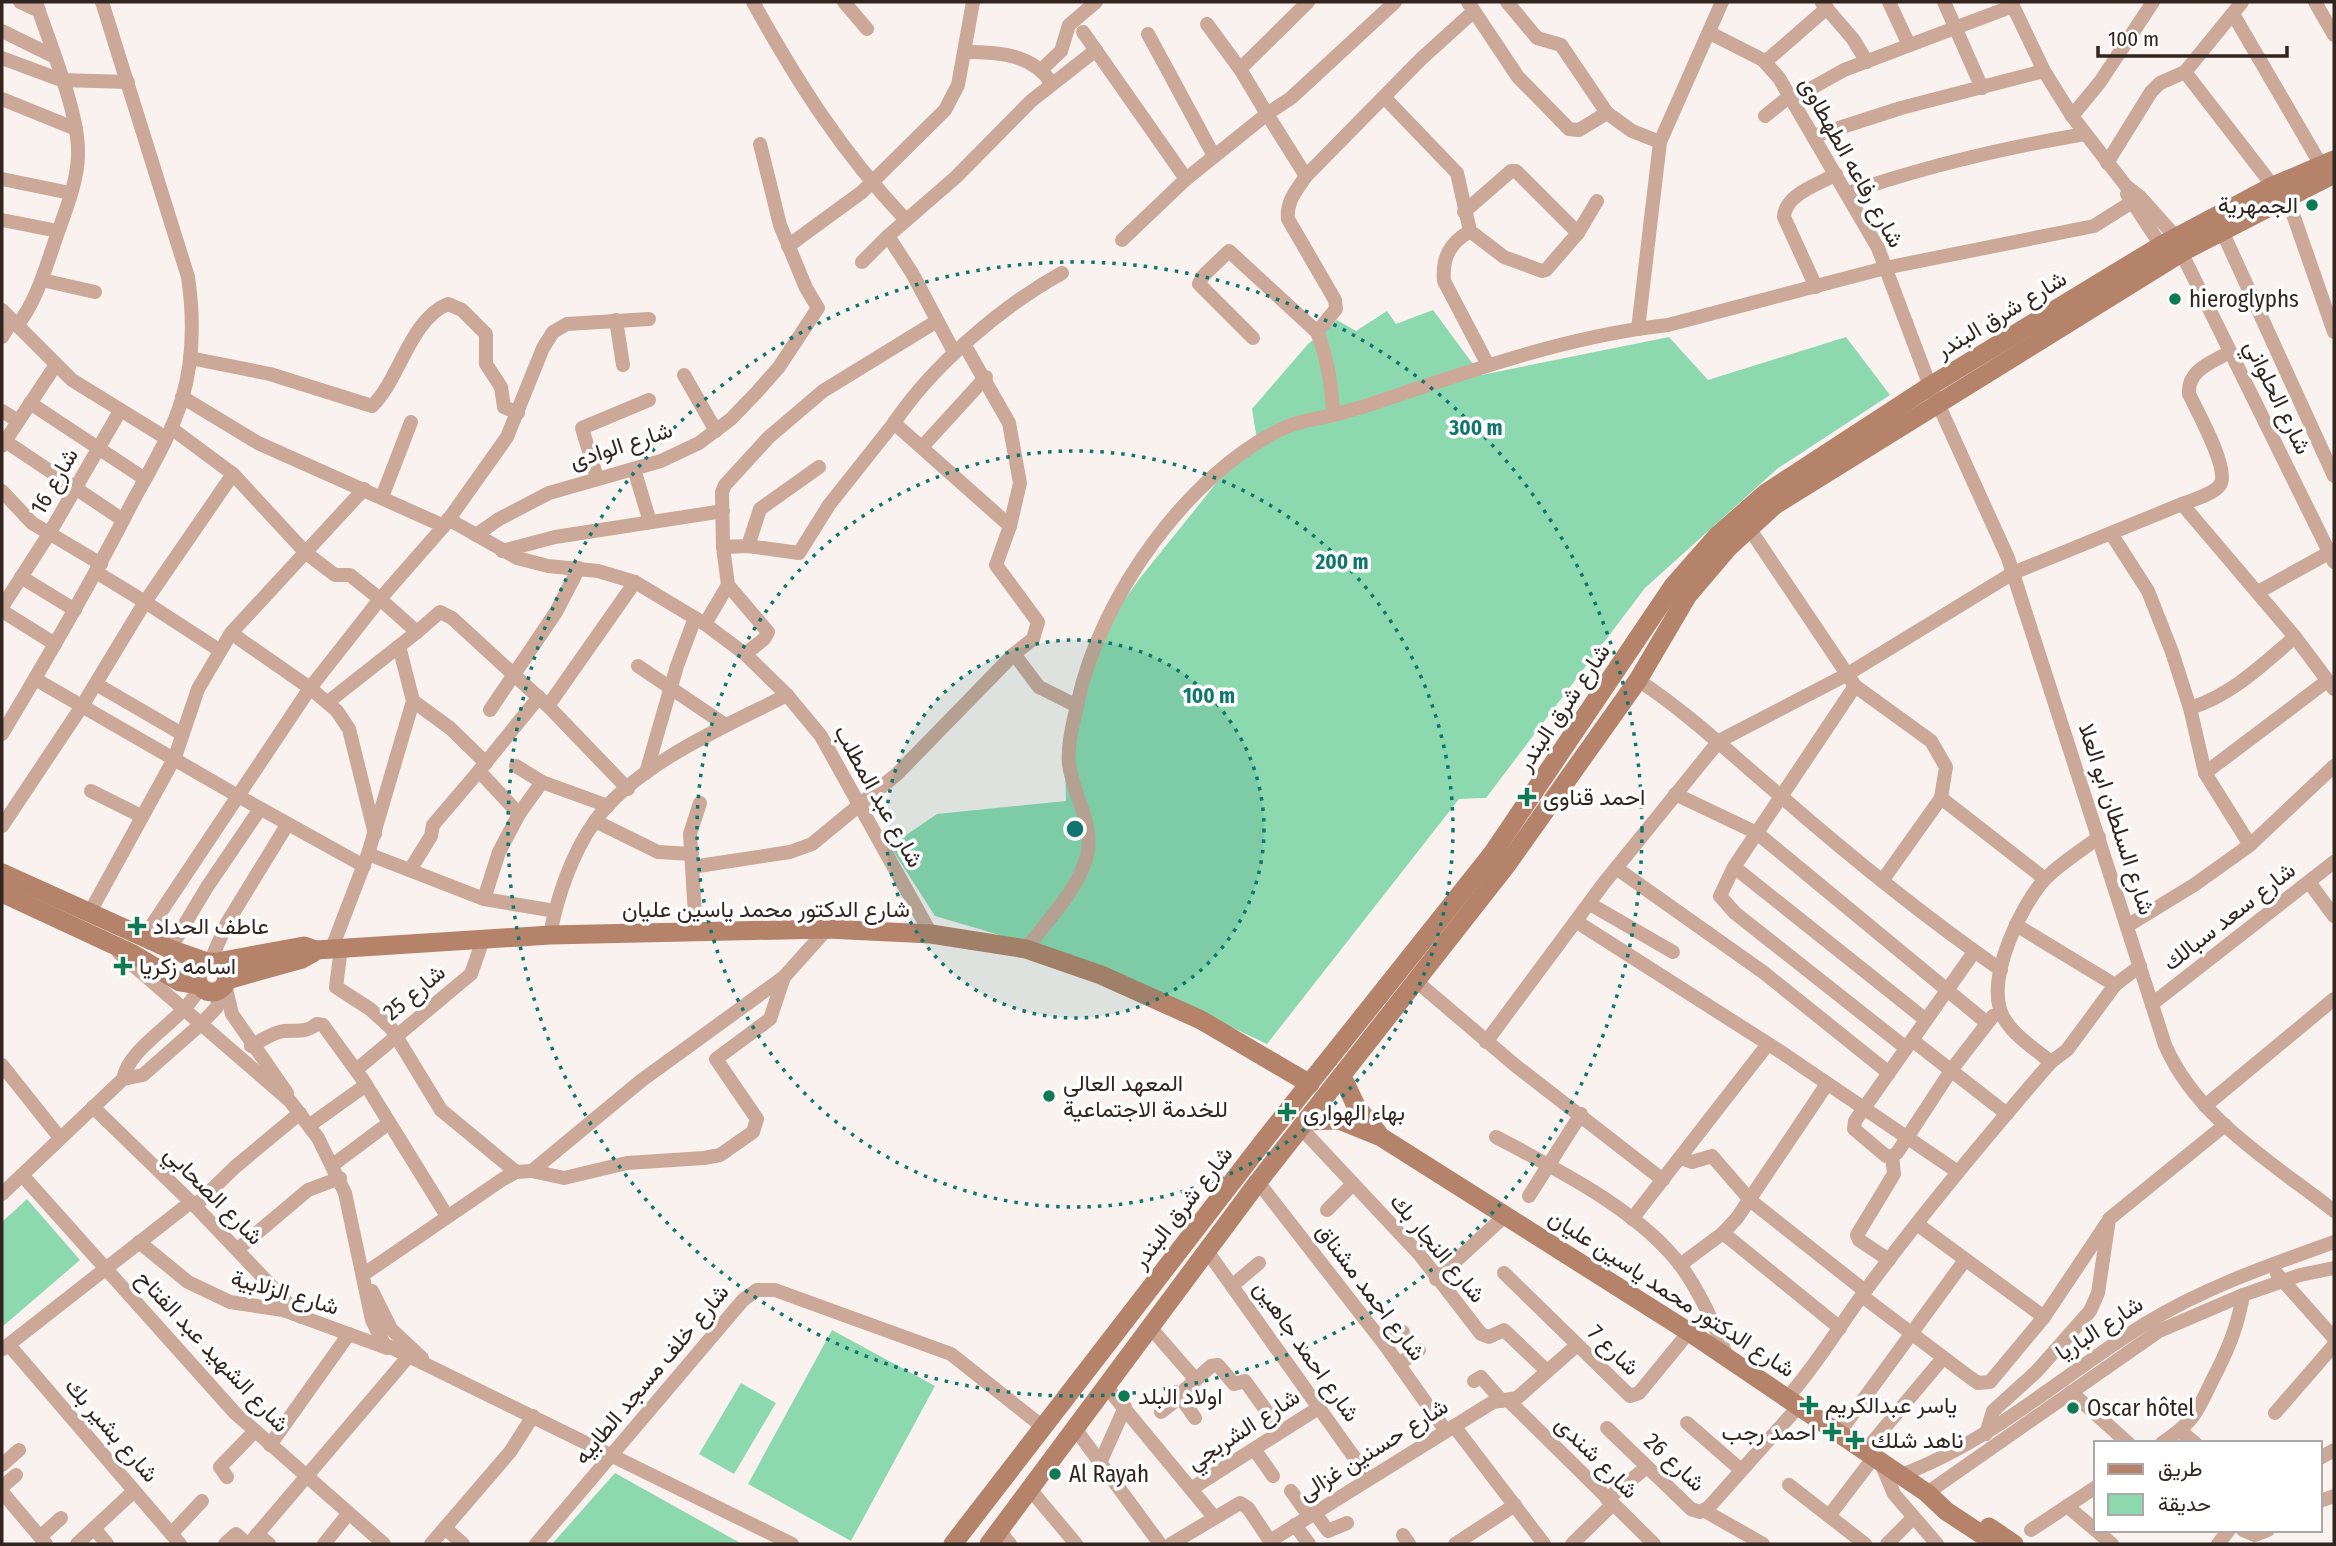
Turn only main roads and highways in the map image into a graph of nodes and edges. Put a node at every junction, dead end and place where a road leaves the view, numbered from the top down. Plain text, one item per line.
1 (2330, 166) edge
2 (2280, 192) junction
3 (2175, 249) junction
4 (1934, 395) junction
5 (1635, 645) junction
6 (1654, 655) junction
7 (1620, 667) junction
8 (1638, 680) junction
9 (2, 873) edge
10 (2, 893) edge
11 (218, 973) junction
12 (1342, 1076) junction
13 (1310, 1084) junction
14 (1304, 1124) junction
15 (1381, 1137) junction
16 (1930, 1495) junction
17 (999, 1539) edge
18 (953, 1544) edge
19 (1996, 1544) edge
20 (2014, 1544) edge

1 - 2 main road, شارع شرق البندر
2 - 3 main road, شارع شرق البندر
2 - 3 main road, شارع شرق البندر
3 - 4 main road, شارع شرق البندر
4 - 5 main road, شارع شرق البندر
4 - 6 main road, شارع شرق البندر
5 - 6 main road
5 - 7 main road, شارع شرق البندر
6 - 8 main road, شارع شرق البندر
7 - 8 main road
7 - 13 main road, شارع شرق البندر
8 - 12 main road, شارع شرق البندر
9 - 11 main road
10 - 11 main road
11 - 13 main road, شارع الدكتور محمد ياسين عليان
12 - 14 main road, شارع شرق البندر
12 - 15 main road, شارع الدكتور محمد ياسين عليان
13 - 18 main road, شارع شرق البندر
14 - 15 main road, شارع الدكتور محمد ياسين عليان
14 - 17 main road, شارع شرق البندر
15 - 16 main road, شارع الدكتور محمد ياسين عليان
16 - 19 main road, شارع الدكتور محمد ياسين عليان
16 - 20 main road, شارع الدكتور محمد ياسين عليان

